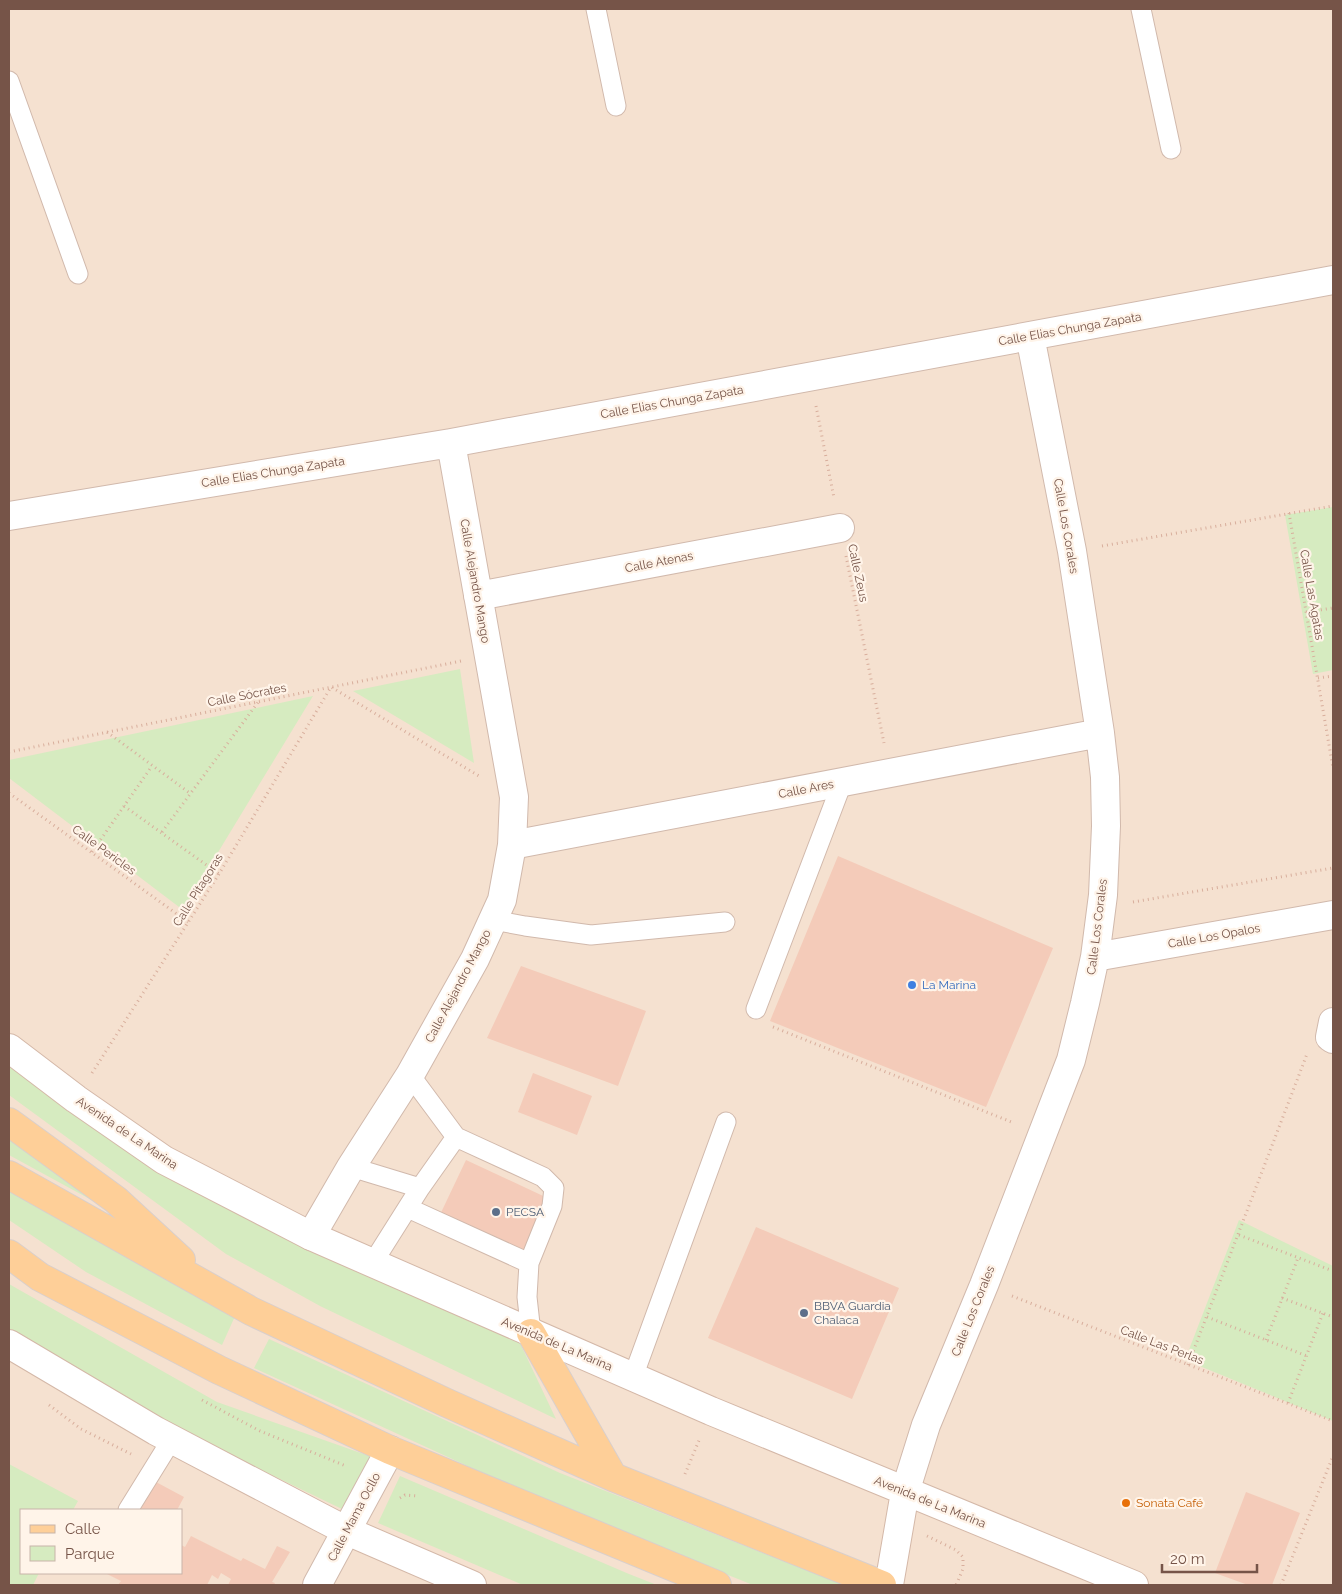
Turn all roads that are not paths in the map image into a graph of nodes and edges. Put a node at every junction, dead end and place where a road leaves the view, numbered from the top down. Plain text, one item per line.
1 (596, 9) edge
2 (1141, 9) edge
3 (9, 81) edge
4 (616, 106) dead end
5 (1171, 149) dead end
6 (78, 274) dead end
7 (1333, 280) edge
8 (1030, 336) junction
9 (451, 443) junction
10 (9, 516) edge
11 (840, 528) road end
12 (478, 596) junction
13 (1100, 733) junction
14 (842, 783) junction
15 (512, 845) junction
16 (1333, 916) edge
17 (493, 920) junction
18 (725, 922) dead end
19 (1095, 957) junction
20 (756, 1009) road end
21 (9, 1048) edge
22 (410, 1075) junction
23 (9, 1122) edge
24 (726, 1122) dead end
25 (456, 1137) junction
26 (351, 1167) junction
27 (9, 1175) edge
28 (420, 1188) junction
29 (408, 1208) junction
30 (311, 1236) junction
31 (9, 1254) edge
32 (9, 1263) edge
33 (529, 1263) junction
34 (372, 1264) junction
35 (40, 1276) junction
36 (216, 1292) junction
37 (531, 1333) junction
38 (9, 1344) edge
39 (634, 1377) junction
40 (172, 1439) junction
41 (390, 1450) junction
42 (613, 1477) junction
43 (905, 1492) junction
44 (129, 1509) edge
45 (347, 1531) junction
46 (318, 1585) edge
47 (472, 1585) edge
48 (717, 1585) edge
49 (882, 1585) edge
50 (889, 1585) edge
51 (1134, 1585) edge

1 - 4 lane
2 - 5 lane
3 - 6 lane
7 - 8 street, Calle Elias Chunga Zapata
8 - 9 street, Calle Elias Chunga Zapata
8 - 13 street, Calle Los Corales
9 - 10 street, Calle Elias Chunga Zapata
9 - 12 street, Calle Alejandro Mango
11 - 12 street, Calle Atenas
12 - 15 street, Calle Alejandro Mango
13 - 14 street, Calle Ares
13 - 19 street, Calle Los Corales
14 - 15 street, Calle Ares
14 - 20 lane
15 - 17 street, Calle Alejandro Mango
16 - 19 street, Calle Los Opalos
17 - 18 lane
17 - 22 street, Calle Alejandro Mango
19 - 43 street, Calle Los Corales
21 - 30 street, Avenida de La Marina
22 - 25 lane
22 - 26 street, Calle Alejandro Mango
23 - 36 main road
24 - 39 lane
25 - 28 lane
25 - 33 lane
26 - 28 lane
26 - 30 street, Calle Alejandro Mango
27 - 36 main road
28 - 29 lane
29 - 33 lane
29 - 34 lane
30 - 34 street, Avenida de La Marina
31 - 35 main road
32 - 35 main road
33 - 37 lane
34 - 37 street, Avenida de La Marina
35 - 41 main road
36 - 42 main road
37 - 39 street, Avenida de La Marina
37 - 42 main road
38 - 40 street
39 - 43 street, Avenida de La Marina
40 - 44 lane
40 - 45 street
41 - 45 street, Calle Mama Ocllo
41 - 48 main road
42 - 49 main road
43 - 50 street, Calle Los Corales
43 - 51 street, Avenida de La Marina
45 - 46 street, Calle Mama Ocllo
45 - 47 street

